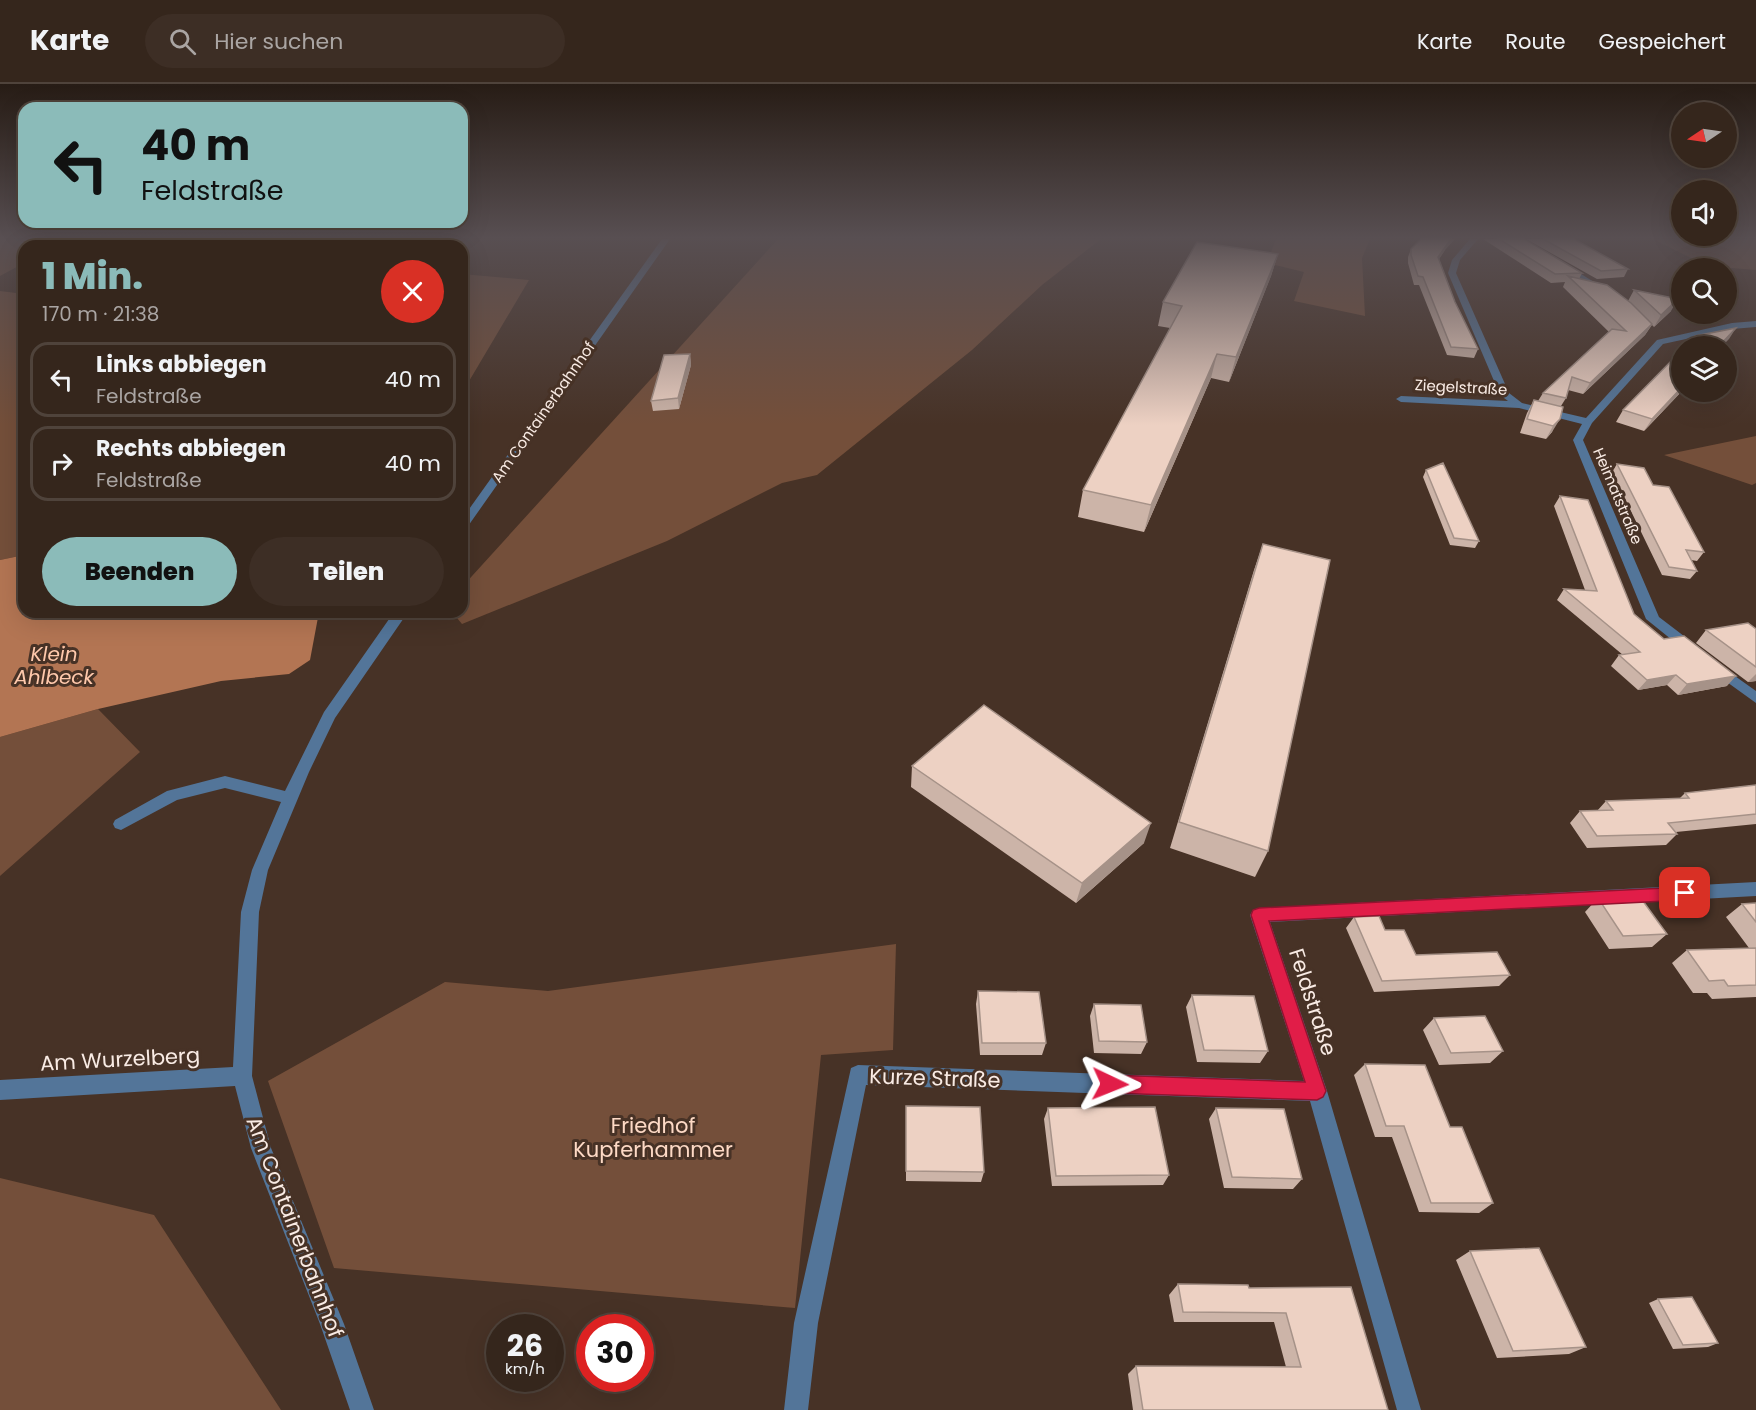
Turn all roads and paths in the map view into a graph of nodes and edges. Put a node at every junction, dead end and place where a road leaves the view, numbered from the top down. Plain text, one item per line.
1 (622, 301) edge
2 (1464, 301) edge
3 (1756, 324) edge
4 (1401, 399) dead end
5 (1519, 405) junction
6 (1588, 422) junction
7 (468, 519) edge
8 (397, 618) edge
9 (1756, 698) edge
10 (290, 798) junction
11 (121, 824) dead end
12 (1756, 890) edge
13 (242, 1076) junction
14 (0, 1090) edge
15 (1317, 1091) junction
16 (362, 1410) edge
17 (796, 1410) edge
18 (1409, 1410) edge

1 - 7 street, Am Containerbahnhof
2 - 5 street, Ziegelstraße
3 - 6 street, Heimatstraße
4 - 5 street, Ziegelstraße
5 - 6 street, Ziegelstraße
6 - 9 street, Heimatstraße
8 - 10 street, Am Containerbahnhof
10 - 11 street
10 - 13 street, Am Containerbahnhof
12 - 15 street, Feldstraße
13 - 14 street, Am Wurzelberg
13 - 16 street, Am Containerbahnhof
15 - 17 street, Kurze Straße
15 - 18 street, Feldstraße

